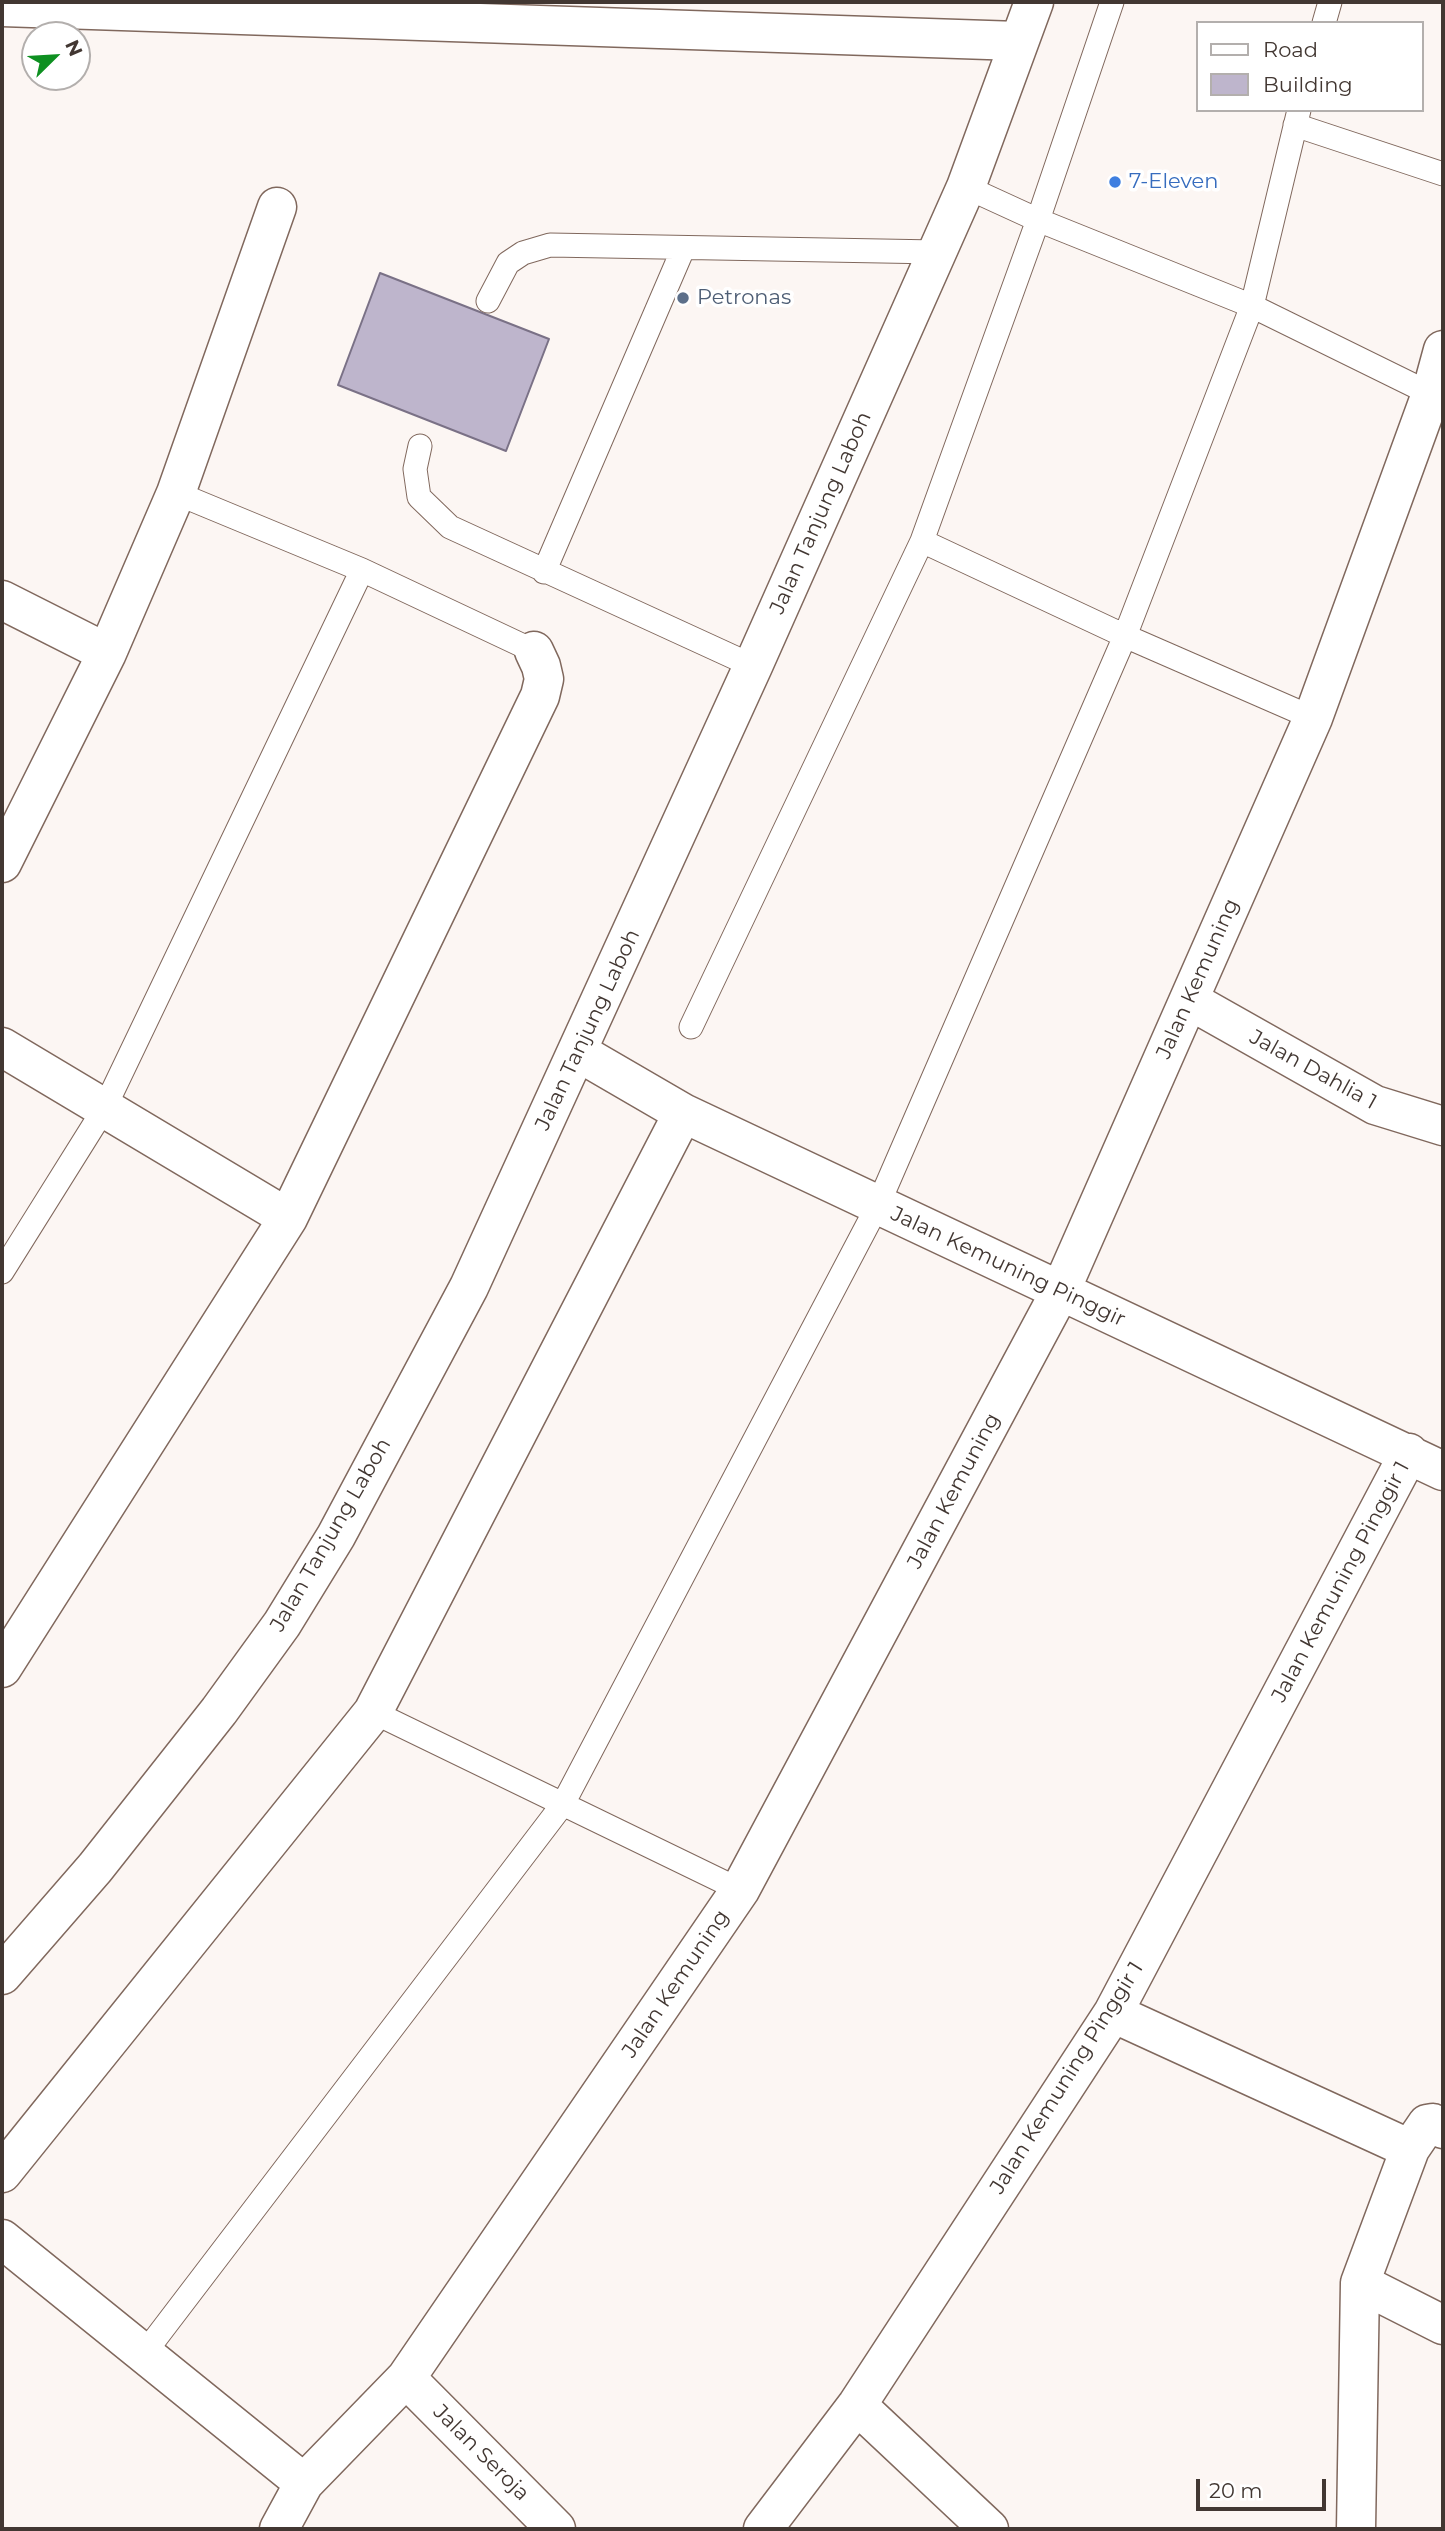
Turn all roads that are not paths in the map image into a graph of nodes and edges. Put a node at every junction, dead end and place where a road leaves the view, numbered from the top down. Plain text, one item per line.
1 (1112, 2) edge
2 (1330, 2) edge
3 (1033, 3) edge
4 (2, 7) edge
5 (1325, 21) edge
6 (1018, 41) junction
7 (1297, 118) edge
8 (1443, 174) edge
9 (966, 187) junction
10 (277, 206) dead end
11 (1038, 220) junction
12 (683, 249) junction
13 (937, 251) junction
14 (488, 301) dead end
15 (1252, 306) junction
16 (1443, 349) edge
17 (1431, 394) junction
18 (420, 446) dead end
19 (176, 493) junction
20 (922, 541) junction
21 (362, 570) junction
22 (544, 572) junction
23 (2, 600) edge
24 (1125, 636) junction
25 (534, 651) joint
26 (107, 653) junction
27 (753, 666) junction
28 (1313, 718) junction
29 (11, 821) edge
30 (2, 863) edge
31 (1189, 1000) junction
32 (691, 1027) dead end
33 (2, 1046) edge
34 (578, 1052) junction
35 (104, 1109) junction
36 (683, 1113) junction
37 (1443, 1126) edge
38 (878, 1205) junction
39 (288, 1218) junction
40 (2, 1272) edge
41 (1060, 1292) junction
42 (1409, 1453) junction
43 (1443, 1471) edge
44 (2, 1668) edge
45 (373, 1712) junction
46 (563, 1804) junction
47 (740, 1890) junction
48 (2, 1975) edge
49 (1113, 2012) junction
50 (1443, 2129) edge
51 (1410, 2149) junction
52 (2, 2173) edge
53 (2, 2239) edge
54 (1360, 2283) junction
55 (1443, 2324) edge
56 (143, 2355) junction
57 (406, 2378) junction
58 (857, 2405) junction
59 (304, 2483) junction
60 (279, 2529) edge
61 (556, 2529) edge
62 (763, 2529) edge
63 (989, 2529) edge
64 (1356, 2529) edge

1 - 11 lane
2 - 5 lane
3 - 6 main road, Jalan Tanjung Laboh
4 - 6 main road
6 - 9 main road, Jalan Tanjung Laboh
7 - 8 lane
7 - 15 lane
9 - 11 lane
9 - 13 main road, Jalan Tanjung Laboh
10 - 19 main road
11 - 15 lane
11 - 20 lane
12 - 13 lane
12 - 14 lane
12 - 22 lane
13 - 27 main road, Jalan Tanjung Laboh
15 - 17 lane
15 - 24 lane
16 - 17 main road, Jalan Kemuning
17 - 28 main road, Jalan Kemuning
18 - 22 lane
19 - 21 lane
19 - 26 main road
20 - 24 lane
20 - 32 lane
21 - 25 lane
21 - 35 lane
22 - 27 lane
23 - 26 main road
24 - 28 lane
24 - 38 lane
25 - 39 main road
26 - 29 main road
27 - 34 main road, Jalan Tanjung Laboh
28 - 31 main road, Jalan Kemuning
29 - 30 main road
31 - 37 main road, Jalan Dahlia 1
31 - 41 main road, Jalan Kemuning
33 - 35 main road
34 - 36 main road, Jalan Kemuning Pinggir
34 - 48 main road, Jalan Tanjung Laboh
35 - 39 main road
35 - 40 lane
36 - 38 main road, Jalan Kemuning Pinggir
36 - 45 main road
38 - 41 main road, Jalan Kemuning Pinggir
38 - 46 lane
39 - 44 main road
41 - 42 main road, Jalan Kemuning Pinggir
41 - 47 main road, Jalan Kemuning
42 - 43 main road, Jalan Kemuning Pinggir
42 - 49 main road, Jalan Kemuning Pinggir 1
45 - 46 lane
45 - 52 main road
46 - 47 lane
46 - 56 lane
47 - 57 main road, Jalan Kemuning
49 - 51 main road
49 - 58 main road, Jalan Kemuning Pinggir 1
50 - 51 main road
51 - 54 main road
53 - 56 main road
54 - 55 main road
54 - 64 main road
56 - 59 main road
57 - 59 main road, Jalan Kemuning
57 - 61 main road, Jalan Seroja
58 - 62 main road, Jalan Kemuning Pinggir 1
58 - 63 main road
59 - 60 main road, Jalan Kemuning

